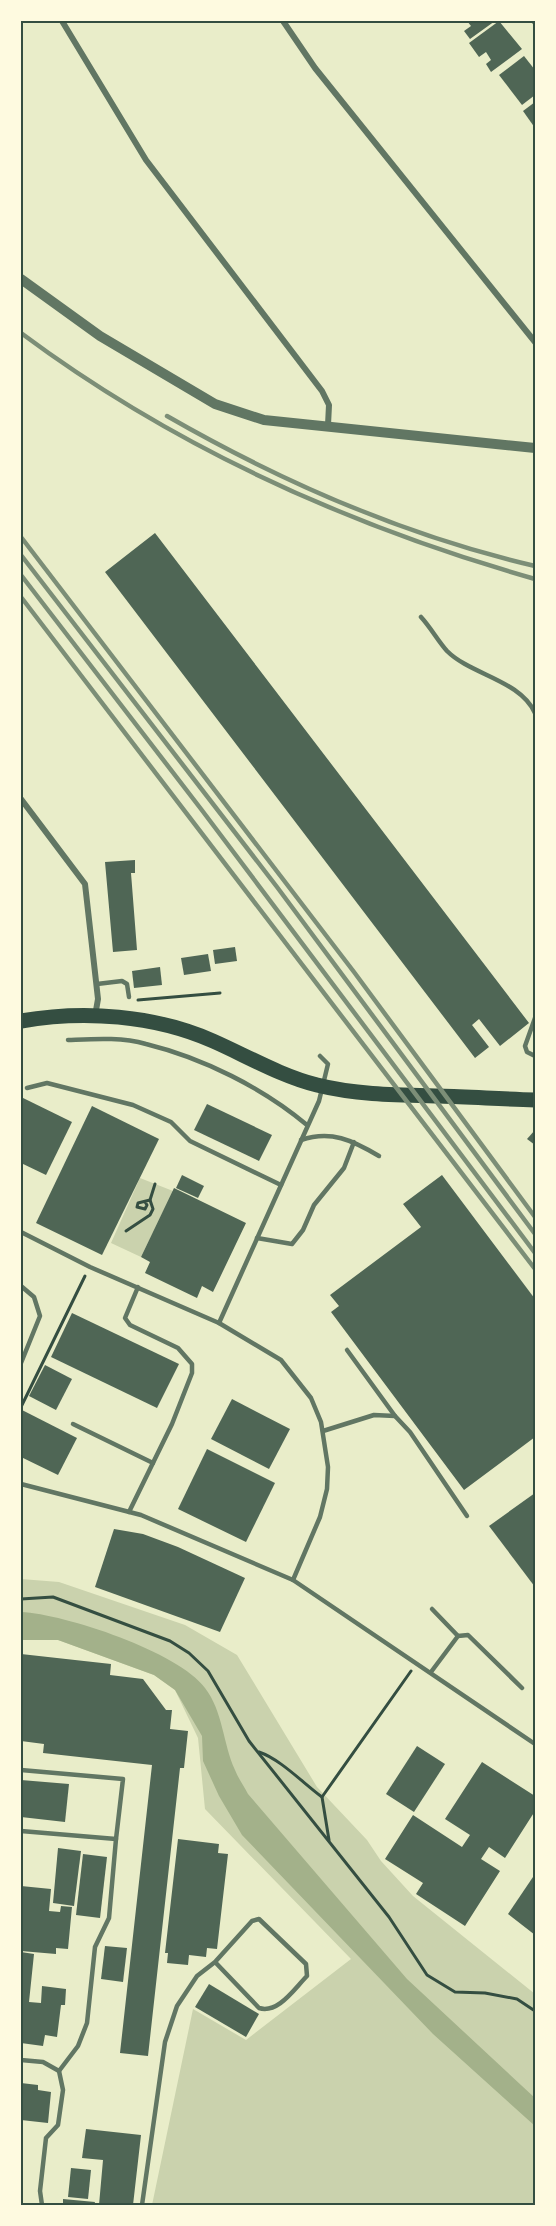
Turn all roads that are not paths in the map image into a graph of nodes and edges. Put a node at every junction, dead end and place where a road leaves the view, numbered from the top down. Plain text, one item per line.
1 (62, 21) edge
2 (283, 21) edge
3 (21, 279) edge
4 (535, 342) edge
5 (328, 425) junction
6 (535, 448) edge
7 (421, 617) dead end
8 (535, 712) edge
9 (21, 799) edge
10 (96, 984) junction
11 (129, 997) dead end
12 (95, 1016) junction
13 (535, 1018) edge
14 (21, 1021) edge
15 (68, 1040) dead end
16 (320, 1056) dead end
17 (535, 1056) edge
18 (27, 1088) dead end
19 (535, 1100) edge
20 (308, 1125) junction
21 (301, 1140) junction
22 (354, 1142) junction
23 (379, 1156) dead end
24 (281, 1185) junction
25 (21, 1232) edge
26 (257, 1238) junction
27 (21, 1286) edge
28 (138, 1287) junction
29 (219, 1323) junction
30 (347, 1350) dead end
31 (21, 1363) edge
32 (395, 1416) junction
33 (73, 1424) dead end
34 (323, 1431) junction
35 (153, 1463) junction
36 (21, 1484) edge
37 (129, 1512) junction
38 (467, 1516) dead end
39 (293, 1580) junction
40 (432, 1609) dead end
41 (458, 1636) junction
42 (431, 1672) junction
43 (522, 1688) dead end
44 (535, 1744) edge
45 (21, 1770) edge
46 (21, 1831) edge
47 (116, 1839) junction
48 (215, 1962) junction
49 (21, 2060) edge
50 (59, 2071) junction
51 (42, 2205) edge
52 (142, 2205) edge

1 - 5 street
2 - 4 street
3 - 5 street
5 - 6 street
7 - 8 lane
9 - 10 street
10 - 11 lane
10 - 12 street
12 - 14 main road
12 - 19 main road
13 - 17 lane
15 - 20 lane
16 - 20 lane
18 - 24 lane
20 - 21 lane
21 - 22 lane
21 - 24 lane
22 - 23 lane
22 - 26 lane
24 - 26 lane
25 - 28 lane
26 - 29 lane
27 - 31 lane
28 - 29 lane
28 - 35 lane
29 - 34 lane
30 - 32 lane
32 - 34 lane
32 - 38 lane
33 - 35 lane
34 - 39 lane
35 - 37 lane
36 - 37 lane
37 - 39 lane
39 - 42 lane
40 - 41 lane
41 - 42 lane
41 - 43 lane
42 - 44 lane
45 - 47 lane
46 - 47 lane
47 - 50 lane
48 - 48 lane
48 - 52 lane
49 - 50 lane
50 - 51 lane

